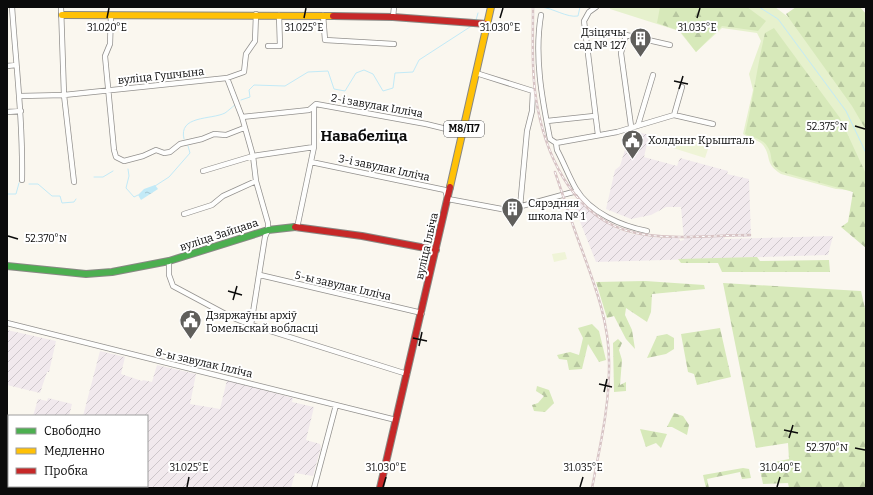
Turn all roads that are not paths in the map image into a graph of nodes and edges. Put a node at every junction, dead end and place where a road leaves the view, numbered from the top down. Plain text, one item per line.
1 (12, 7) edge
2 (61, 7) edge
3 (394, 7) edge
4 (491, 7) edge
5 (596, 7) edge
6 (256, 14) junction
7 (62, 15) junction
8 (111, 15) junction
9 (279, 15) junction
10 (541, 15) dead end
11 (324, 16) junction
12 (393, 17) junction
13 (487, 24) junction
14 (394, 44) dead end
15 (670, 45) dead end
16 (268, 46) dead end
17 (16, 65) junction
18 (7, 66) edge
19 (476, 73) junction
20 (653, 75) dead end
21 (227, 78) junction
22 (682, 87) dead end
23 (108, 90) junction
24 (64, 95) junction
25 (20, 96) junction
26 (314, 107) junction
27 (7, 112) edge
28 (21, 112) junction
29 (674, 115) junction
30 (594, 116) junction
31 (242, 117) junction
32 (547, 121) junction
33 (712, 124) dead end
34 (638, 125) junction
35 (631, 126) junction
36 (244, 128) junction
37 (464, 133) junction
38 (598, 135) junction
39 (556, 143) junction
40 (314, 147) junction
41 (253, 156) junction
42 (311, 162) junction
43 (202, 171) dead end
44 (22, 180) dead end
45 (256, 181) junction
46 (74, 182) dead end
47 (577, 191) junction
48 (448, 199) junction
49 (520, 207) junction
50 (184, 214) dead end
51 (297, 228) junction
52 (268, 230) junction
53 (647, 231) dead end
54 (436, 250) junction
55 (169, 261) junction
56 (7, 266) edge
57 (260, 275) junction
58 (422, 313) junction
59 (7, 323) edge
60 (251, 325) junction
61 (407, 374) junction
62 (336, 405) junction
63 (396, 420) junction
64 (314, 488) edge
65 (380, 488) edge

1 - 17 street
2 - 7 street
3 - 12 street
4 - 13 street, вуліца Ільіча / М8/П7
5 - 30 street
6 - 8 street
6 - 9 street
6 - 21 street, вуліца Гушчына
7 - 8 street
7 - 24 street
8 - 23 street
9 - 11 street
9 - 16 street
10 - 32 street
11 - 12 street
11 - 14 street
12 - 13 street
13 - 19 street, вуліца Ільіча / М8/П7
15 - 35 street
17 - 18 street
17 - 25 street
19 - 37 street, вуліца Ільіча / М8/П7
19 - 49 street
20 - 34 street
21 - 23 street, вуліца Гушчына
21 - 31 street
22 - 29 street
23 - 24 street, вуліца Гушчына
23 - 36 street
24 - 25 street, вуліца Гушчына
24 - 46 street
25 - 28 street
26 - 31 street, 2-і завулак Ілліча
26 - 37 street, 2-і завулак Ілліча
26 - 40 street
27 - 28 street
28 - 44 street
29 - 33 street
29 - 34 street
30 - 32 street
30 - 38 street
31 - 36 street
32 - 39 street
34 - 35 street
35 - 38 street
36 - 41 street
37 - 48 street, вуліца Ільіча / М8/П7
38 - 39 street
39 - 47 street
40 - 41 street
40 - 42 street
41 - 43 street
41 - 45 street
42 - 48 street, 3-і завулак Ілліча
42 - 51 street
45 - 50 street
45 - 52 street
47 - 49 street
47 - 53 street
48 - 49 street
48 - 54 street, вуліца Ільіча / М8/П7
51 - 52 street, вуліца Зайцава
51 - 54 street, вуліца Зайцава
52 - 55 street, вуліца Зайцава
52 - 57 street
54 - 58 street, вуліца Ільіча / М8/П7
55 - 56 street, вуліца Зайцава
55 - 60 street
57 - 58 street, 5-ы завулак Ілліча
57 - 60 street
58 - 61 street, вуліца Ільіча / М8/П7
59 - 62 street, 8-ы завулак Ілліча
60 - 61 street
61 - 63 street, вуліца Ільіча / М8/П7
62 - 63 street, 8-ы завулак Ілліча
62 - 64 street
63 - 65 street, вуліца Ільіча / М8/П7

